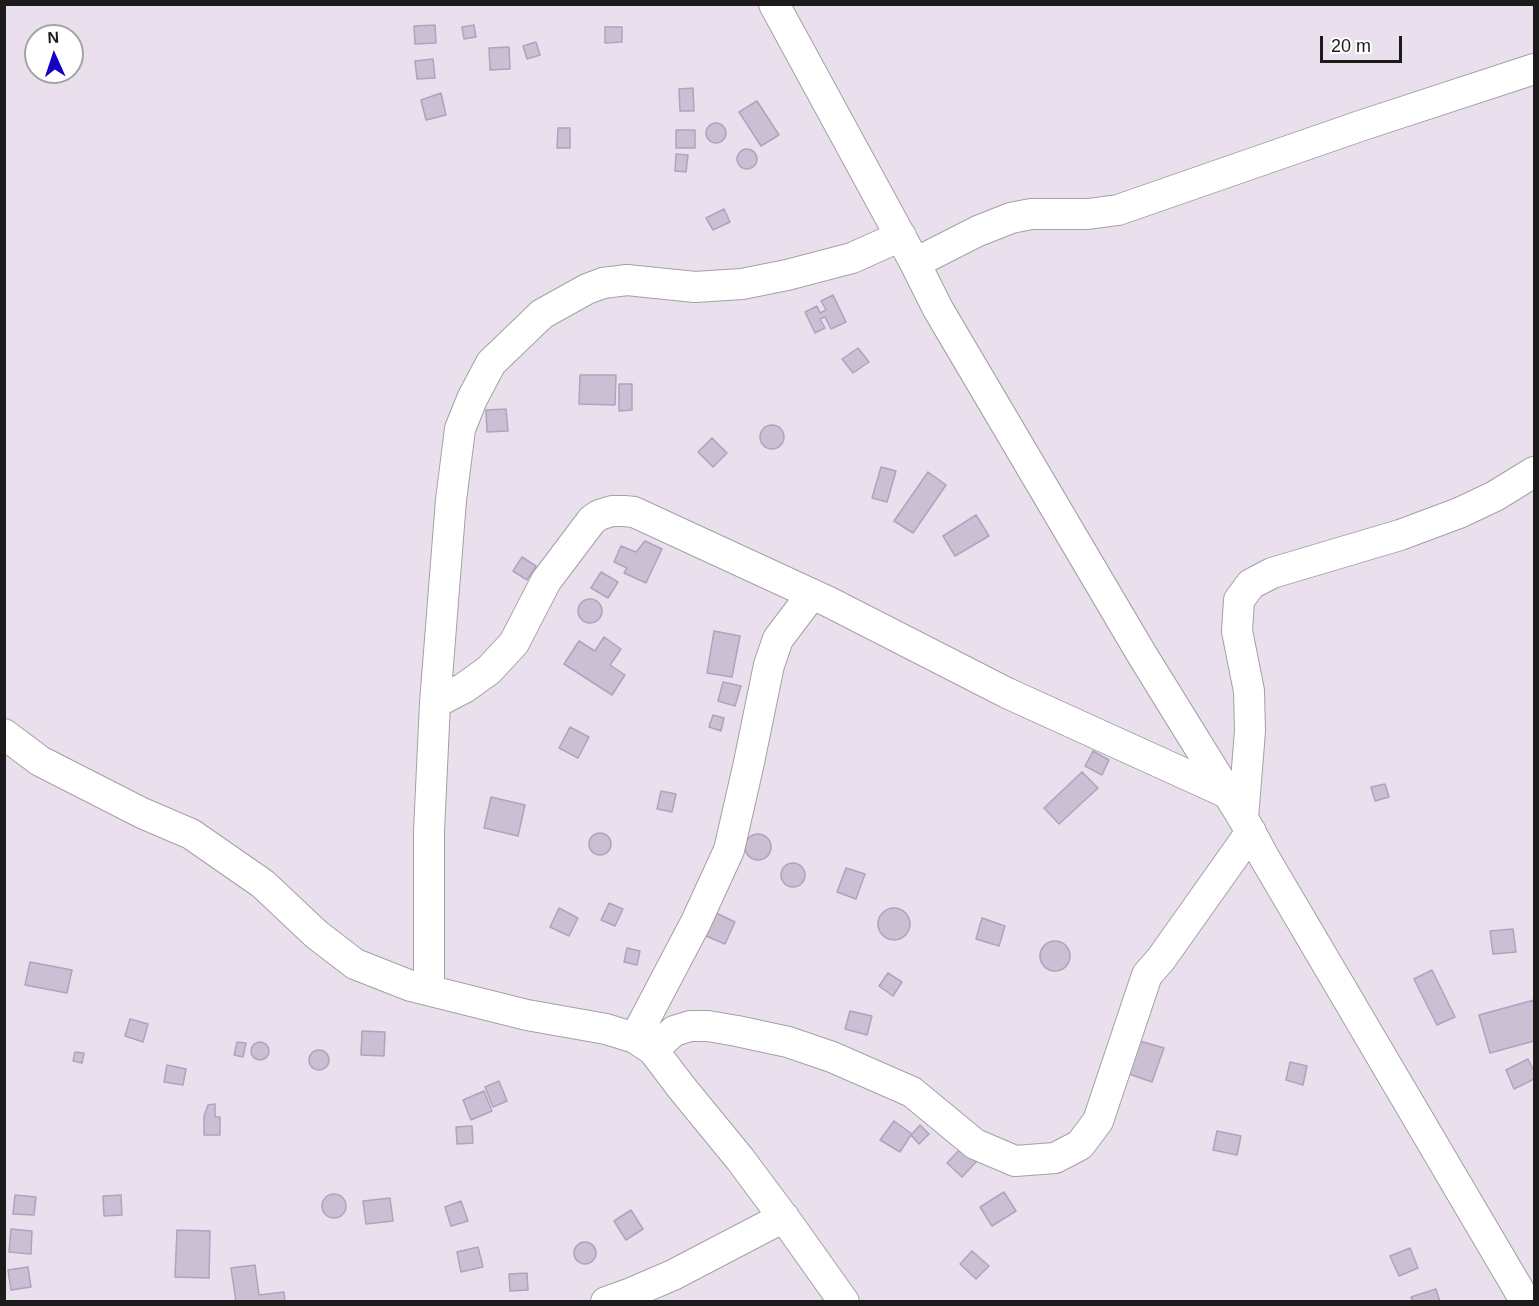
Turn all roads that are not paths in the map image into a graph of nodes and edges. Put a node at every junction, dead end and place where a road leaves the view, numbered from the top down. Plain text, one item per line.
1 (774, 4) edge
2 (1534, 69) edge
3 (901, 236) junction
4 (915, 263) junction
5 (1534, 472) edge
6 (812, 594) junction
7 (435, 703) junction
8 (4, 734) edge
9 (18, 754) edge
10 (1227, 793) junction
11 (1247, 825) junction
12 (429, 990) junction
13 (644, 1044) junction
14 (783, 1217) junction
15 (606, 1302) edge
16 (844, 1302) edge
17 (1526, 1302) edge

1 - 3 street
2 - 4 street
3 - 4 street
3 - 7 street
4 - 10 street
5 - 11 street
6 - 7 street
6 - 10 street
6 - 13 street
7 - 12 street
8 - 9 street
9 - 12 street
10 - 11 street
11 - 13 street
11 - 17 street
12 - 13 street
13 - 14 street
14 - 15 street
14 - 16 street

